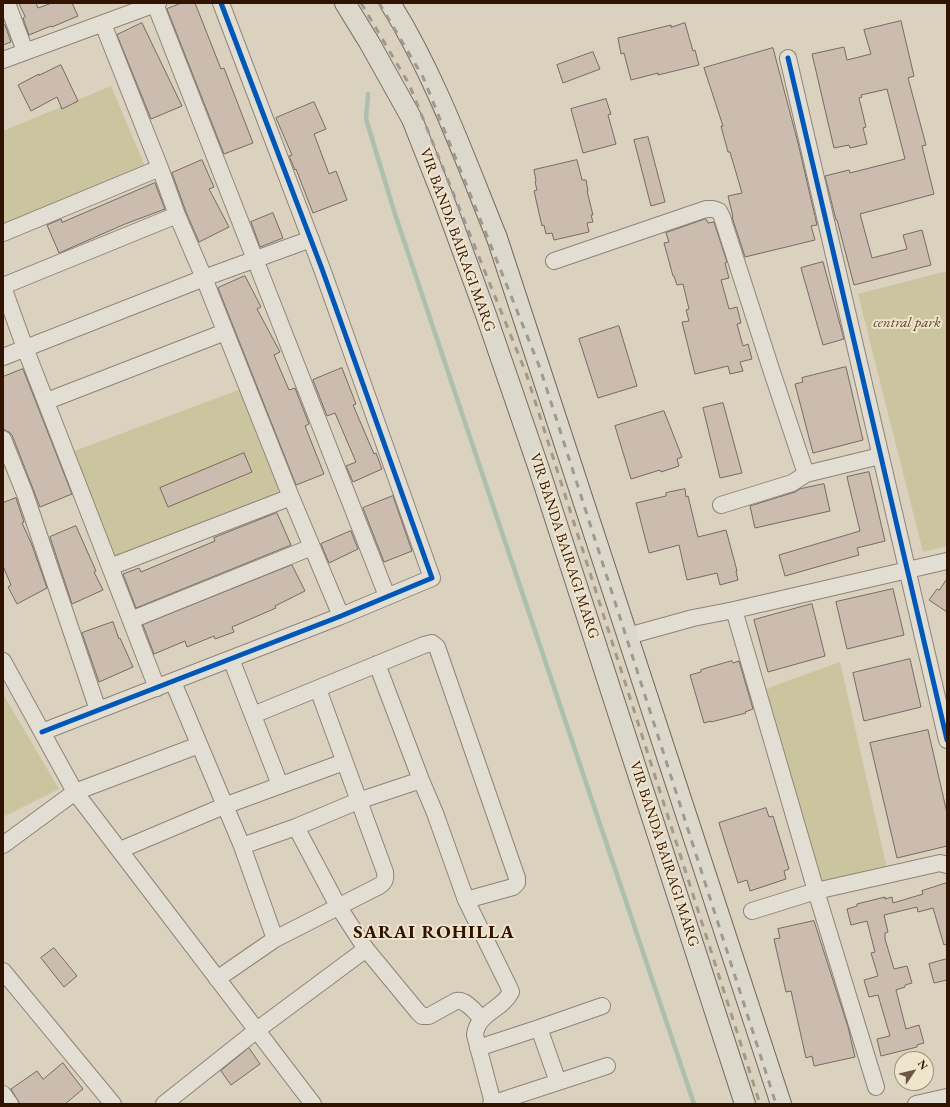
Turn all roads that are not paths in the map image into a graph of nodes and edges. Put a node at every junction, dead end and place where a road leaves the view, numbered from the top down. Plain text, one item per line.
1 (7, 3) edge
2 (221, 3) edge
3 (345, 3) edge
4 (390, 3) edge
5 (156, 4) edge
6 (103, 24) junction
7 (25, 51) junction
8 (788, 58) dead end
9 (3, 60) edge
10 (160, 168) junction
11 (177, 215) junction
12 (3, 233) edge
13 (311, 239) junction
14 (256, 259) junction
15 (554, 261) dead end
16 (204, 278) junction
17 (3, 287) edge
18 (225, 332) junction
19 (25, 348) junction
20 (3, 357) edge
21 (47, 401) junction
22 (3, 439) edge
23 (880, 456) junction
24 (806, 474) junction
25 (292, 497) junction
26 (721, 505) dead end
27 (312, 547) junction
28 (947, 561) edge
29 (110, 568) junction
30 (907, 570) junction
31 (387, 596) junction
32 (734, 610) junction
33 (341, 616) junction
34 (131, 620) junction
35 (628, 636) junction
36 (231, 659) junction
37 (3, 661) edge
38 (377, 664) junction
39 (173, 682) junction
40 (157, 688) junction
41 (318, 689) junction
42 (98, 710) junction
43 (253, 715) junction
44 (42, 732) junction
45 (947, 740) edge
46 (199, 745) junction
47 (344, 762) junction
48 (421, 780) junction
49 (280, 785) junction
50 (76, 792) junction
51 (358, 801) junction
52 (224, 806) junction
53 (296, 827) junction
54 (3, 845) edge
55 (242, 846) junction
56 (120, 850) junction
57 (947, 865) edge
58 (816, 891) junction
59 (466, 900) junction
60 (338, 906) junction
61 (752, 911) dead end
62 (275, 938) junction
63 (366, 949) junction
64 (3, 971) edge
65 (218, 979) junction
66 (602, 1006) dead end
67 (482, 1019) junction
68 (539, 1028) junction
69 (257, 1030) junction
70 (478, 1048) junction
71 (607, 1066) dead end
72 (558, 1082) junction
73 (876, 1087) dead end
74 (3, 1094) edge
75 (947, 1097) edge
76 (168, 1103) edge
77 (10, 1104) edge
78 (114, 1104) edge
79 (313, 1104) edge
80 (492, 1104) edge
81 (745, 1104) edge
82 (781, 1104) edge
83 (916, 1104) edge

1 - 7 street
2 - 13 street
3 - 81 main road, VIR BANDA BAIRAGI MARG
4 - 35 main road
5 - 6 street
5 - 14 street
6 - 7 street
6 - 10 street
7 - 9 street
8 - 23 street
10 - 11 street
10 - 12 street
11 - 16 street
11 - 17 street
13 - 14 street
13 - 31 street
14 - 16 street
14 - 31 street
15 - 24 street
16 - 18 street
16 - 19 street
17 - 19 street
18 - 21 street
18 - 25 street
19 - 20 street
19 - 21 street
21 - 29 street
22 - 42 street
23 - 24 street
23 - 30 street
24 - 26 street
25 - 27 street
25 - 29 street
27 - 33 street
27 - 34 street
28 - 30 street
29 - 34 street
30 - 32 street
30 - 45 street
31 - 33 street
32 - 35 street
32 - 58 street
33 - 36 street
34 - 40 street
35 - 82 main road
36 - 39 street
36 - 43 street
37 - 44 street
38 - 41 street
38 - 48 street
38 - 59 street
39 - 40 street
39 - 46 street
40 - 42 street
41 - 43 street
41 - 47 street
42 - 44 street
43 - 49 street
44 - 50 street
46 - 50 street
46 - 52 street
47 - 49 street
47 - 51 street
48 - 51 street
48 - 59 street
49 - 52 street
50 - 54 street
50 - 56 street
51 - 53 street
51 - 60 street
52 - 55 street
52 - 56 street
53 - 55 street
53 - 60 street
55 - 62 street
56 - 65 street
57 - 58 street
58 - 61 street
58 - 73 street
59 - 67 street
60 - 62 street
60 - 63 street
62 - 65 street
63 - 67 street
63 - 69 street
64 - 78 street
65 - 69 street
66 - 68 street
67 - 70 street
68 - 70 street
68 - 72 street
69 - 76 street
69 - 79 street
70 - 80 street
71 - 72 street
72 - 80 street
74 - 77 street
75 - 83 street

